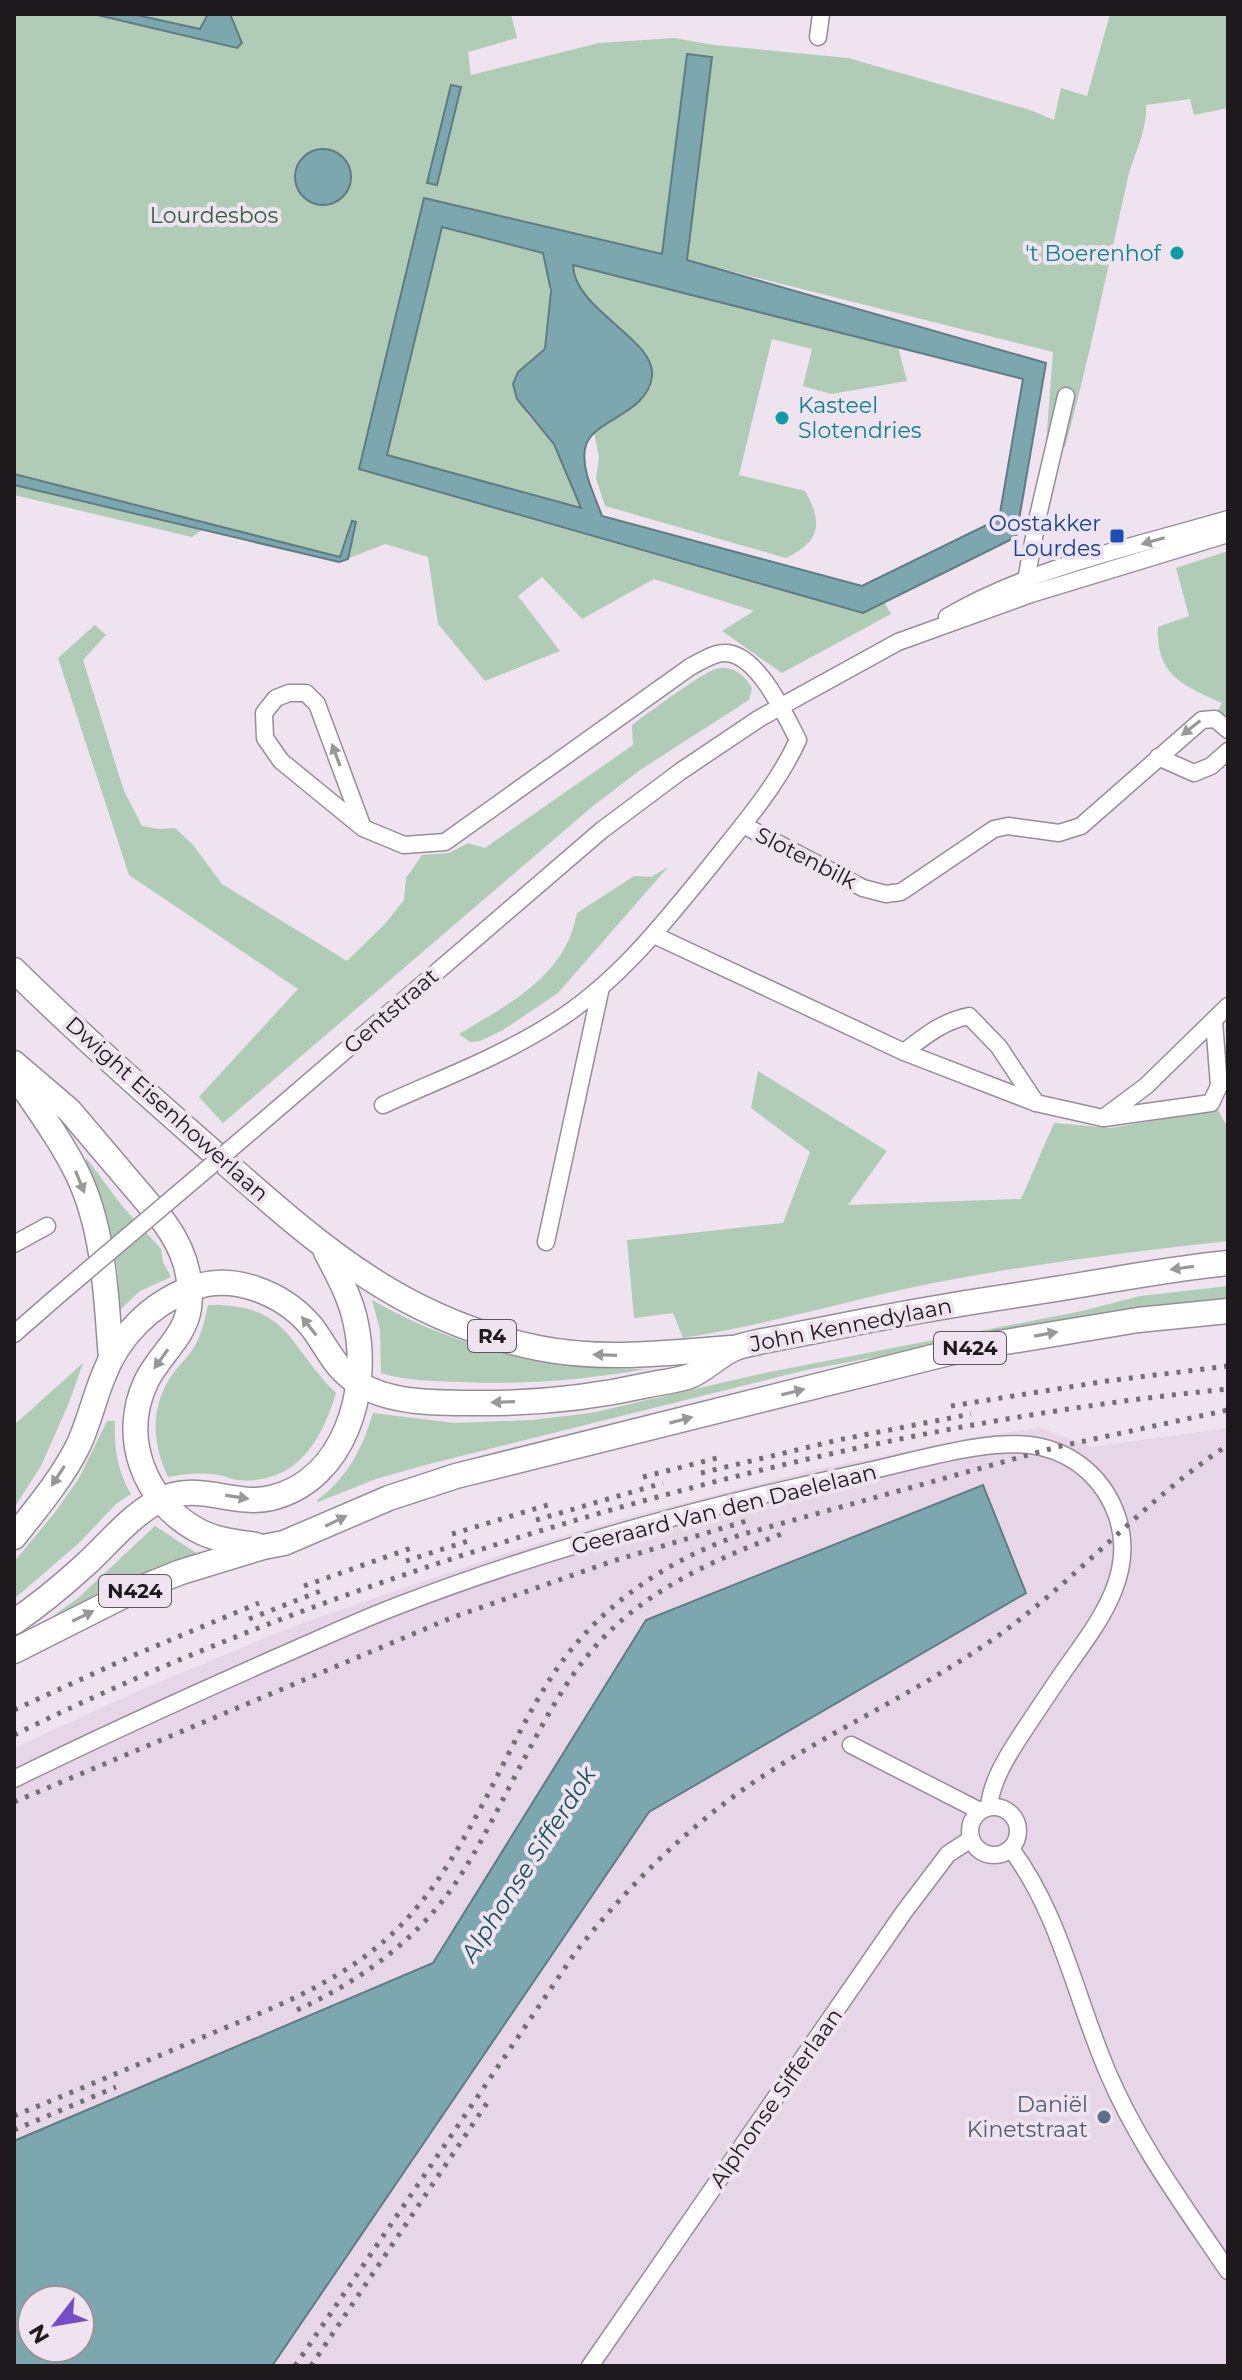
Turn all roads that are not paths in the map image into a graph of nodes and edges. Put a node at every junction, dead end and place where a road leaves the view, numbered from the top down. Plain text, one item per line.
1 (821, 14) edge
2 (818, 37) dead end
3 (1066, 396) dead end
4 (1228, 519) edge
5 (1228, 534) edge
6 (1028, 587) junction
7 (780, 706) junction
8 (1228, 730) edge
9 (1228, 751) edge
10 (1158, 757) junction
11 (743, 825) junction
12 (363, 828) junction
13 (654, 935) junction
14 (14, 970) edge
15 (601, 987) junction
16 (1228, 1006) edge
17 (1214, 1021) junction
18 (904, 1052) junction
19 (14, 1063) edge
20 (14, 1073) edge
21 (1036, 1103) junction
22 (383, 1105) dead end
23 (1103, 1118) junction
24 (47, 1226) dead end
25 (546, 1242) dead end
26 (14, 1244) edge
27 (323, 1246) junction
28 (1228, 1263) edge
29 (190, 1289) junction
30 (1228, 1311) edge
31 (14, 1334) edge
32 (735, 1348) junction
33 (111, 1359) junction
34 (360, 1384) junction
35 (160, 1500) junction
36 (14, 1537) edge
37 (263, 1547) junction
38 (14, 1622) edge
39 (14, 1651) edge
40 (851, 1745) dead end
41 (14, 1779) edge
42 (985, 1809) junction
43 (971, 1839) junction
44 (1011, 1849) junction
45 (1228, 2271) edge
46 (590, 2366) edge

1 - 2 street
3 - 6 street
4 -> 6 street, Gentstraat
5 - 6 street, Gentstraat
6 - 7 street, Gentstraat
7 - 11 street
7 - 12 street
7 - 31 street, Gentstraat, bridge
8 -> 10 street, Slotenbilk
9 - 10 street
10 - 11 street, Slotenbilk
11 - 13 street
12 -> 12 street
13 - 15 street
13 - 18 street
14 - 27 highway, Dwight Eisenhowerlaan / R4
15 - 22 street
15 - 25 street
16 - 17 street
17 - 23 street
17 - 23 street
18 - 21 street
18 - 21 street
19 - 29 highway, John Kennedylaan / N424
20 -> 33 highway, John Kennedylaan
21 - 23 street
24 - 26 street
32 -> 27 highway, Dwight Eisenhowerlaan / R4
27 - 34 highway, Dwight Eisenhowerlaan / R4
28 -> 32 highway, John Kennedylaan / N424
29 - 33 highway, John Kennedylaan
34 -> 29 highway, John Kennedylaan
29 -> 35 highway, John Kennedylaan / N424
37 -> 30 highway, John Kennedylaan / N424
32 -> 34 highway, John Kennedylaan
33 -> 36 highway, John Kennedylaan
35 -> 34 highway, Dwight Eisenhowerlaan / R4
35 - 37 highway, John Kennedylaan / N424
35 - 38 highway, Dwight Eisenhowerlaan / R4
39 -> 37 highway, John Kennedylaan / N424
40 - 42 street
41 - 42 street, Geeraard Van den Daelelaan
42 - 43 street
42 - 44 street
43 - 44 street
43 - 46 street, Alphonse Sifferlaan
44 - 45 street

